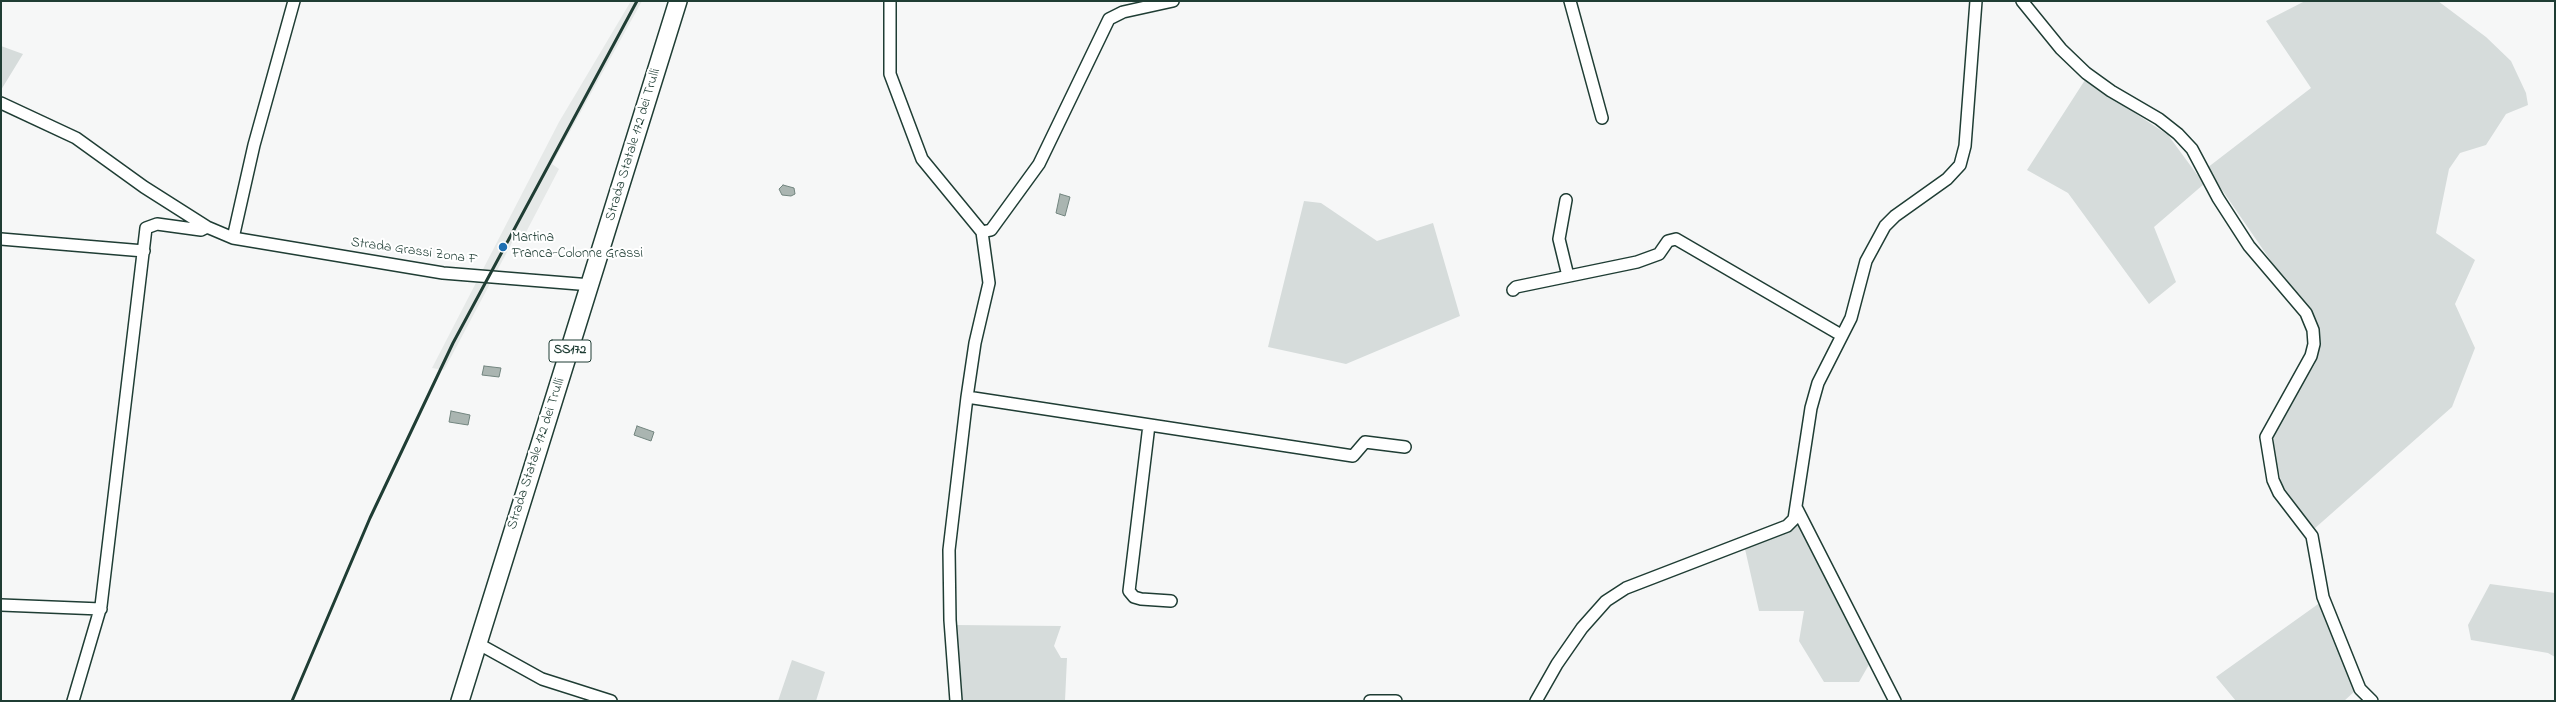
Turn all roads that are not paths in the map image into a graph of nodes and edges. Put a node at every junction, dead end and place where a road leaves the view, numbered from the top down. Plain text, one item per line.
1 (294, 1) edge
2 (678, 1) edge
3 (890, 1) edge
4 (1173, 1) edge
5 (1570, 1) edge
6 (1976, 1) edge
7 (2022, 1) edge
8 (1, 103) edge
9 (1602, 118) dead end
10 (1566, 200) dead end
11 (207, 227) junction
12 (982, 232) junction
13 (233, 238) junction
14 (1, 239) edge
15 (144, 251) junction
16 (1568, 276) junction
17 (591, 285) junction
18 (1513, 290) dead end
19 (1841, 335) junction
20 (967, 397) junction
21 (1149, 425) junction
22 (1405, 447) dead end
23 (1798, 509) junction
24 (1171, 601) dead end
25 (1, 604) edge
26 (101, 609) junction
27 (477, 643) junction
28 (73, 701) edge
29 (460, 701) edge
30 (611, 701) edge
31 (956, 701) edge
32 (1370, 701) edge
33 (1396, 701) edge
34 (1536, 701) edge
35 (1895, 701) edge
36 (2372, 701) edge

1 - 13 street
2 - 17 main road, Strada Statale 172 dei Trulli / SS172
3 - 12 street
4 - 12 street
5 - 9 street
6 - 19 street
7 - 36 street
8 - 11 street, Strada Grassi Zona F
10 - 16 street
11 - 13 street, Strada Grassi Zona F
11 - 15 street
12 - 20 street
13 - 17 street, Strada Grassi Zona F
14 - 15 street
15 - 26 street
16 - 18 street
16 - 19 street
17 - 27 main road, Strada Statale 172 dei Trulli / SS172
19 - 23 street
20 - 21 street
20 - 31 street
21 - 22 street
21 - 24 street
23 - 34 street
23 - 35 street
25 - 26 street
26 - 28 street
27 - 29 main road, Strada Statale 172 dei Trulli / SS172
27 - 30 street
32 - 33 street

